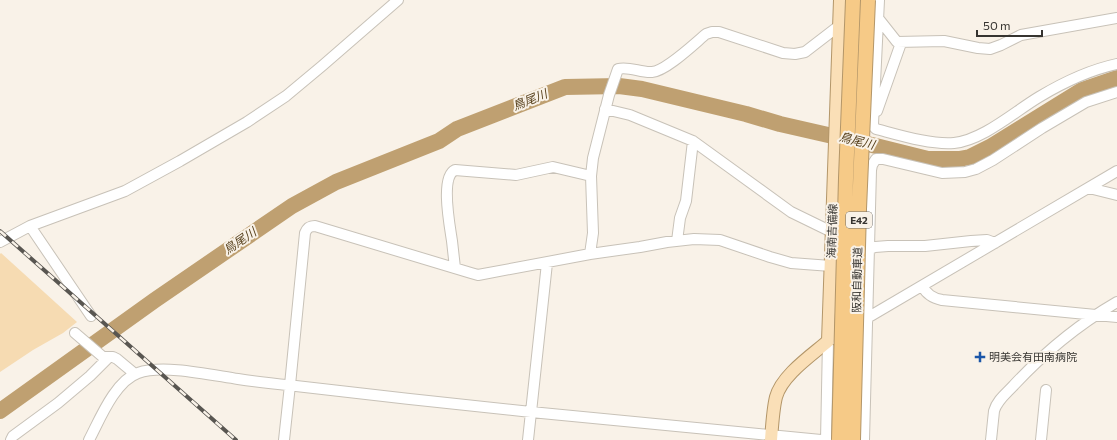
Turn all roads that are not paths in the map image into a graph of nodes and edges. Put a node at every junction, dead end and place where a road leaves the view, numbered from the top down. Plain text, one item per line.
1 (398, 0) edge
2 (840, 0) edge
3 (853, 0) edge
4 (868, 0) edge
5 (872, 0) edge
6 (879, 0) edge
7 (878, 18) junction
8 (1117, 18) edge
9 (839, 25) junction
10 (902, 43) junction
11 (1117, 64) edge
12 (1117, 92) edge
13 (605, 109) junction
14 (873, 116) junction
15 (693, 142) junction
16 (1117, 171) edge
17 (591, 176) junction
18 (1089, 188) junction
19 (1117, 195) edge
20 (30, 226) junction
21 (832, 232) junction
22 (677, 241) junction
23 (0, 242) edge
24 (995, 243) junction
25 (869, 249) junction
26 (832, 251) junction
27 (590, 254) junction
28 (547, 263) junction
29 (831, 266) junction
30 (455, 268) junction
31 (922, 286) junction
32 (1117, 302) edge
33 (1096, 315) junction
34 (91, 316) dead end
35 (1117, 317) edge
36 (867, 319) junction
37 (75, 333) dead end
38 (828, 341) junction
39 (108, 358) junction
40 (135, 374) junction
41 (290, 385) junction
42 (1046, 390) dead end
43 (531, 412) junction
44 (771, 438) edge
45 (11, 440) edge
46 (89, 440) edge
47 (284, 440) edge
48 (528, 440) edge
49 (821, 440) edge
50 (826, 440) edge
51 (838, 440) edge
52 (853, 440) edge
53 (864, 440) edge
54 (991, 440) edge
55 (1041, 440) edge

1 - 20 street
2 - 9 main road, 海南吉備線
3 - 51 highway, 阪和自動車道 / E42, bridge
4 - 52 highway, 阪和自動車道 / E42, bridge
5 - 9 street
6 - 7 street
7 - 10 street
7 - 14 street
8 - 10 street
9 - 13 street
9 - 21 main road, 海南吉備線
10 - 14 street
11 - 14 street
12 - 25 street
13 - 15 street
13 - 17 street
15 - 21 street
15 - 22 street
16 - 18 street
17 - 27 street
17 - 30 street
18 - 19 street
18 - 24 street
20 - 23 street
20 - 34 street
21 - 26 main road, 海南吉備線
22 - 27 street
22 - 29 street
24 - 25 street
24 - 31 street
25 - 26 street
25 - 36 street
26 - 29 main road, 海南吉備線
27 - 28 street
28 - 30 street
28 - 43 street
29 - 38 main road, 海南吉備線
30 - 41 street
31 - 33 street
31 - 36 street
32 - 33 street
33 - 35 street
33 - 54 street
36 - 38 street
36 - 53 street
37 - 39 street
38 - 44 main road
38 - 50 street
39 - 40 street
39 - 45 street
40 - 41 street
40 - 46 street
41 - 43 street
41 - 47 street
42 - 55 street
43 - 44 street
43 - 48 street
44 - 49 street

